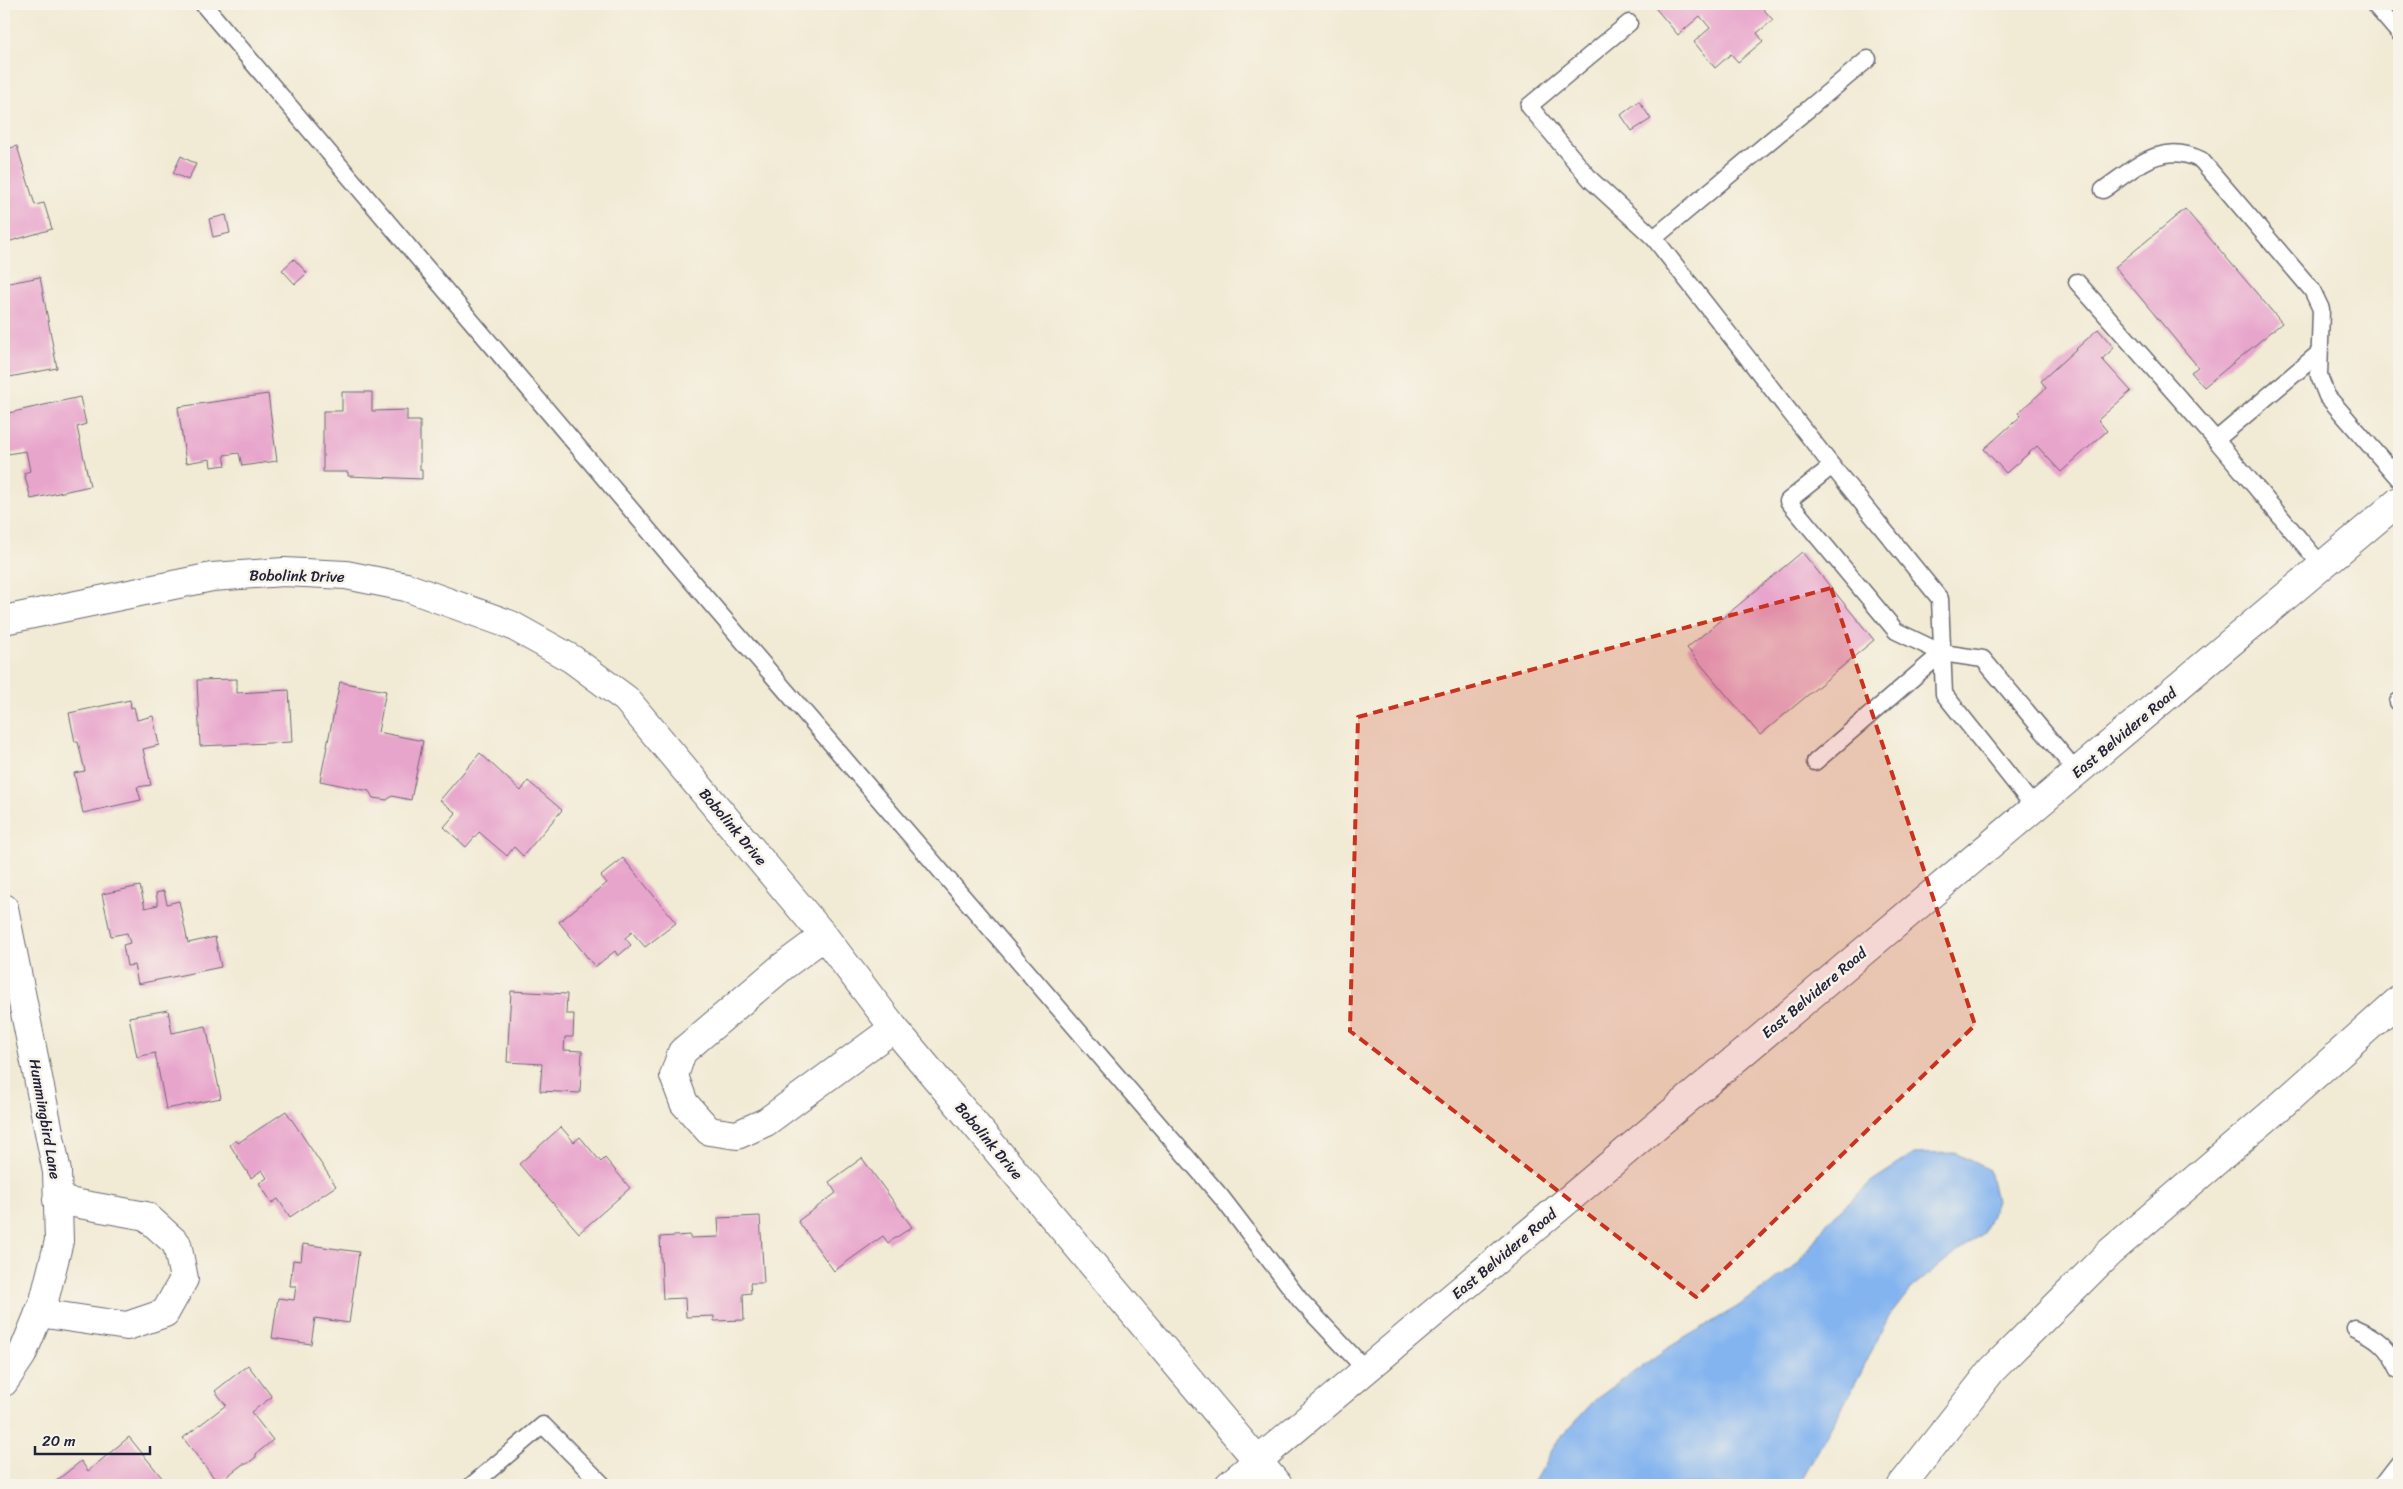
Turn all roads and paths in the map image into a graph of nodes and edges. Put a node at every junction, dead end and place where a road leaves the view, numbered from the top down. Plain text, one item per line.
1 (203, 4) edge
2 (2374, 4) edge
3 (1629, 23) dead end
4 (2399, 33) edge
5 (1868, 59) dead end
6 (2103, 190) dead end
7 (1654, 238) junction
8 (2077, 282) dead end
9 (2319, 353) junction
10 (2216, 440) junction
11 (1832, 466) junction
12 (2399, 479) edge
13 (2399, 501) edge
14 (2322, 566) junction
15 (4, 620) edge
16 (1942, 653) junction
17 (1815, 762) dead end
18 (2077, 772) junction
19 (2035, 808) junction
20 (4, 908) edge
21 (824, 936) junction
22 (2399, 1000) edge
23 (894, 1028) junction
24 (57, 1200) junction
25 (39, 1313) junction
26 (2355, 1328) dead end
27 (1366, 1370) junction
28 (2399, 1370) edge
29 (4, 1382) edge
30 (1258, 1461) junction
31 (2399, 1463) edge
32 (472, 1485) edge
33 (603, 1485) edge
34 (1229, 1485) edge
35 (1278, 1485) edge
36 (1902, 1485) edge
37 (2382, 1485) edge

1 - 27 lane
2 - 4 lane
3 - 7 lane
5 - 7 lane
6 - 9 lane
7 - 11 lane
8 - 10 lane
9 - 10 lane
9 - 12 lane
10 - 14 lane
11 - 16 lane
11 - 16 lane
13 - 14 street, East Belvidere Road
14 - 18 street, East Belvidere Road
15 - 21 street, Bobolink Drive
16 - 17 lane
16 - 18 lane
16 - 19 lane
18 - 19 street, East Belvidere Road
19 - 27 street, East Belvidere Road
20 - 24 street, Hummingbird Lane
21 - 23 street, Bobolink Drive
21 - 23 street
22 - 36 street
23 - 30 street, Bobolink Drive
24 - 25 street, Hummingbird Lane
24 - 25 street
25 - 29 street, Hummingbird Lane
26 - 28 lane
27 - 30 street, East Belvidere Road
30 - 34 street, East Belvidere Road
30 - 35 street, Bobolink Drive
31 - 37 lane
32 - 33 lane

